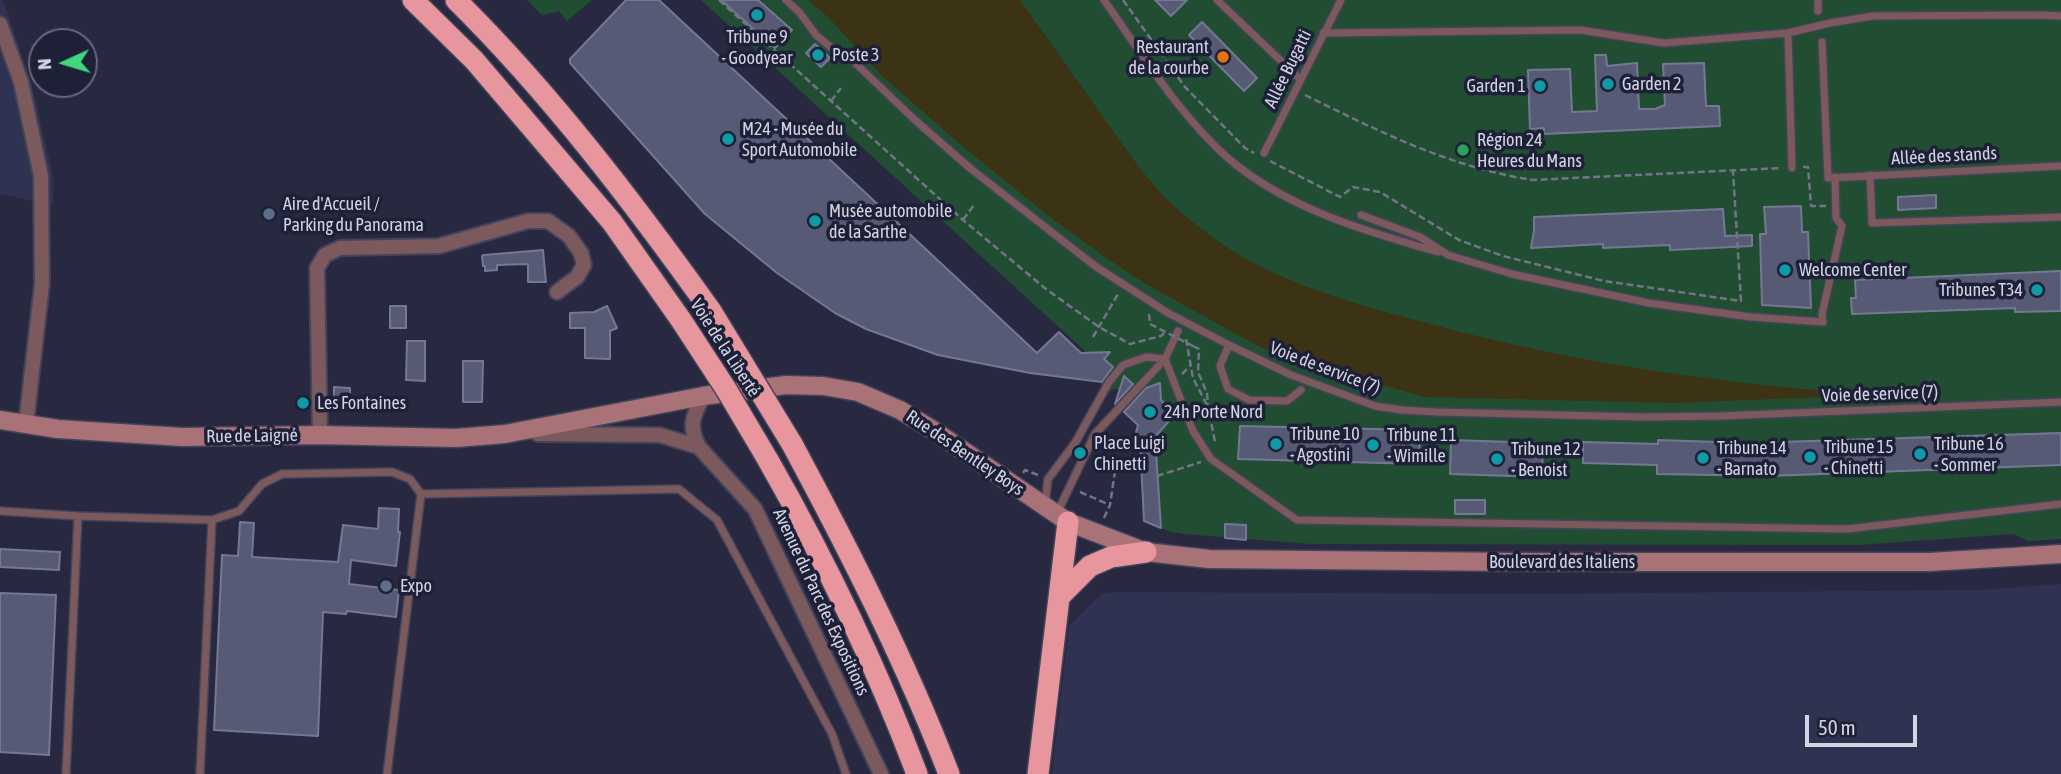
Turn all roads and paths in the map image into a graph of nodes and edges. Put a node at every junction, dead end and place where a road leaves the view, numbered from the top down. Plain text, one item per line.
1 (413, 0) edge
2 (456, 0) edge
3 (719, 0) edge
4 (786, 0) edge
5 (1104, 0) edge
6 (1123, 0) edge
7 (1217, 0) edge
8 (1341, 0) edge
9 (1818, 0) edge
10 (1818, 11) dead end
11 (2061, 16) edge
12 (0, 24) edge
13 (1323, 33) junction
14 (1787, 33) junction
15 (1822, 42) dead end
16 (1300, 79) junction
17 (841, 89) dead end
18 (1301, 93) dead end
19 (831, 101) junction
20 (1260, 154) joint
21 (1269, 160) dead end
22 (2061, 166) edge
23 (1792, 168) dead end
24 (1769, 169) dead end
25 (1733, 171) junction
26 (1870, 175) junction
27 (1832, 178) junction
28 (1809, 181) dead end
29 (974, 205) dead end
30 (1823, 206) dead end
31 (1361, 215) dead end
32 (2061, 217) edge
33 (963, 220) junction
34 (1448, 255) junction
35 (557, 292) dead end
36 (1118, 293) dead end
37 (1149, 313) dead end
38 (1099, 327) junction
39 (1167, 329) dead end
40 (1182, 330) joint
41 (1093, 337) dead end
42 (1229, 345) junction
43 (1164, 359) junction
44 (1301, 390) dead end
45 (703, 396) junction
46 (2061, 402) edge
47 (0, 420) edge
48 (26, 424) junction
49 (505, 434) junction
50 (320, 435) junction
51 (699, 447) junction
52 (1142, 471) dead end
53 (421, 494) junction
54 (2061, 504) edge
55 (0, 511) edge
56 (1057, 515) junction
57 (78, 516) junction
58 (212, 520) junction
59 (1096, 533) junction
60 (1146, 552) junction
61 (2061, 554) edge
62 (1060, 595) junction
63 (66, 774) edge
64 (200, 774) edge
65 (387, 774) edge
66 (846, 774) edge
67 (881, 774) edge
68 (917, 774) edge
69 (948, 774) edge
70 (1038, 774) edge

1 - 68 highway, Voie de la Liberté, bridge
2 - 69 highway, Voie de la Liberté, bridge
3 - 19 path
4 - 42 lane, Voie de service (7)
5 - 34 lane
6 - 20 path
7 - 16 lane
8 - 13 lane, Allée Bugatti
9 - 10 lane
11 - 14 lane
12 - 48 street
13 - 14 lane
13 - 16 lane, Allée Bugatti
14 - 23 lane
15 - 27 lane
16 - 20 lane, Allée Bugatti
17 - 19 path
18 - 25 path
19 - 33 path
21 - 25 path
22 - 26 lane, Allée des stands
24 - 25 path
26 - 27 lane, Allée des stands
26 - 32 lane
27 - 34 lane
28 - 30 path
29 - 33 path
31 - 34 lane
33 - 38 path
35 - 50 street
36 - 38 path
37 - 40 path, bridge
38 - 39 path
38 - 41 path
40 - 43 lane
42 - 44 lane
42 - 46 lane, Voie de service (7)
43 - 54 lane
43 - 56 lane
43 - 56 lane
45 - 49 street, Rue de Laigné
45 - 51 street
45 - 56 street, Rue des Bentley Boys
47 - 48 street, Rue de Laigné
48 - 50 street, Rue de Laigné
49 - 50 street, Rue de Laigné
49 - 51 street
51 - 67 street, Avenue du Parc des Expositions
52 - 59 path
53 - 58 lane
53 - 65 lane
53 - 66 lane
55 - 57 lane
56 - 59 street, Boulevard des Italiens
56 - 62 highway
57 - 58 lane
57 - 63 lane
58 - 64 lane
59 - 60 street, Boulevard des Italiens
60 - 61 street, Boulevard des Italiens
60 - 62 highway
62 - 70 highway

